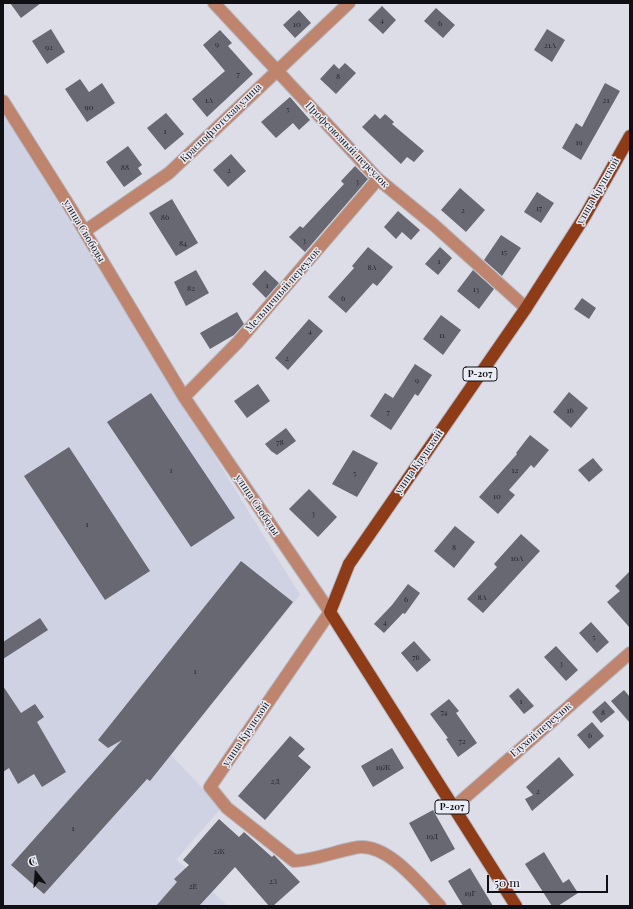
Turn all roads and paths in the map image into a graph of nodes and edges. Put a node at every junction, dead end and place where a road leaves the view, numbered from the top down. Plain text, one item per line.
1 (214, 3) edge
2 (349, 3) edge
3 (277, 70) junction
4 (3, 100) edge
5 (630, 136) edge
6 (378, 179) junction
7 (85, 231) junction
8 (526, 308) junction
9 (184, 397) junction
10 (330, 612) junction
11 (630, 653) edge
12 (453, 808) junction
13 (440, 906) edge
14 (516, 906) edge

1 - 3 street, Профсоюзный переулок
2 - 3 street, Краснофлотская улица
3 - 6 street, Профсоюзный переулок
3 - 7 street, Краснофлотская улица
4 - 7 street, улица Свободы
5 - 8 main road, улица Крупской / Р-207
6 - 8 street, Профсоюзный переулок
6 - 9 street, Мельничный переулок
7 - 9 street, улица Свободы
8 - 10 main road, улица Крупской / Р-207
9 - 10 street, улица Свободы
10 - 12 main road, улица Свободы / Р-207
10 - 13 street, улица Крупской
11 - 12 street, Глухой переулок
12 - 14 main road, улица Свободы / Р-207

